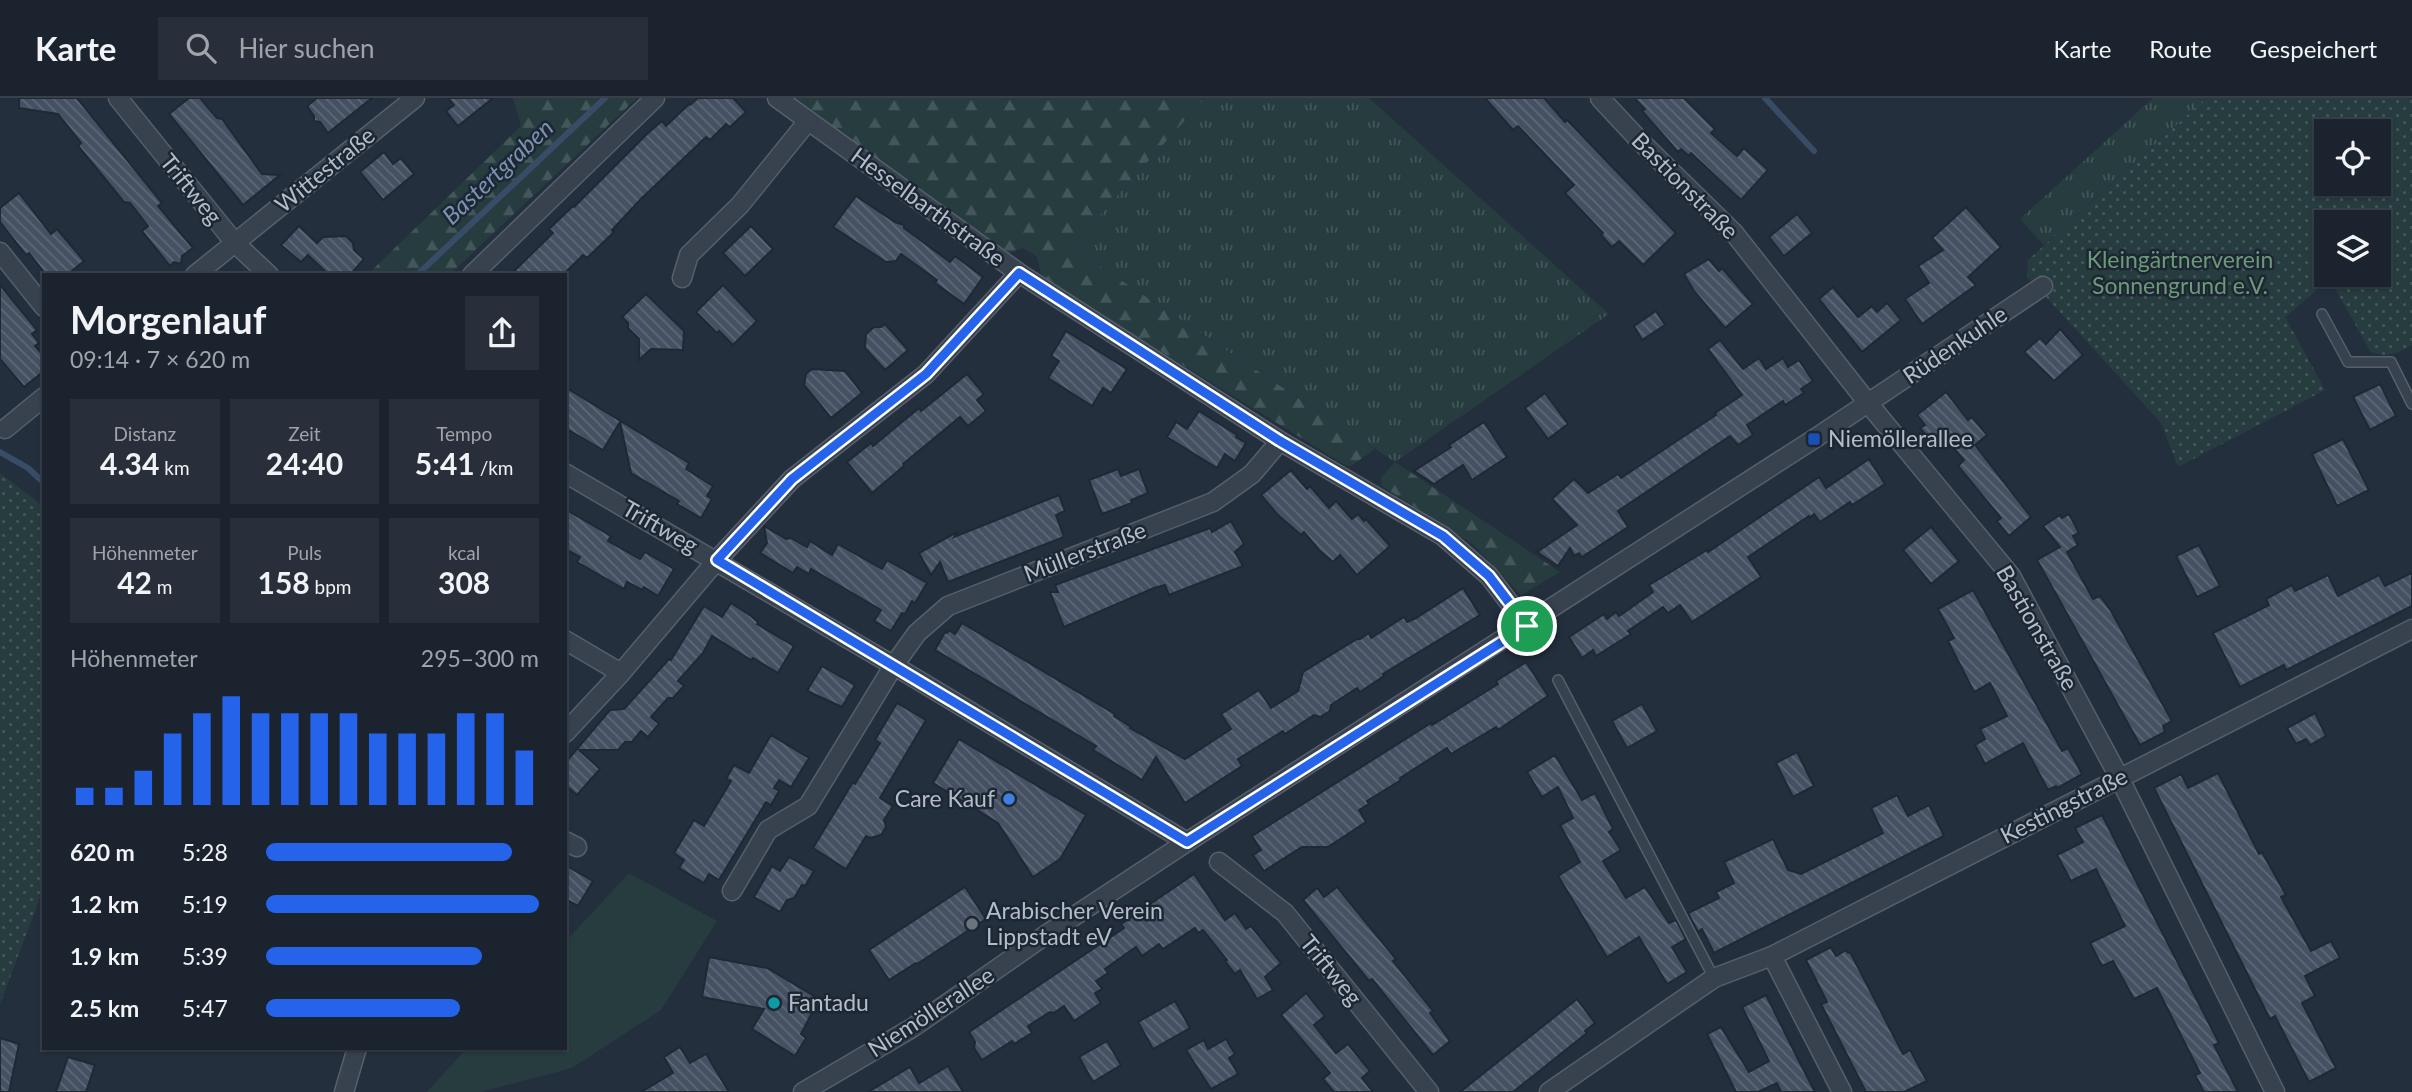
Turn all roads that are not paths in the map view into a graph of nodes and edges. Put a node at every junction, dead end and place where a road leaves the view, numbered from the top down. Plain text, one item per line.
1 (118, 98) edge
2 (415, 98) edge
3 (655, 98) edge
4 (777, 98) edge
5 (1600, 98) edge
6 (808, 121) junction
7 (235, 243) junction
8 (0, 252) edge
9 (198, 273) edge
10 (267, 273) edge
11 (474, 273) edge
12 (1019, 273) junction
13 (682, 278) dead end
14 (2043, 286) dead end
15 (42, 304) edge
16 (2322, 314) dead end
17 (42, 399) edge
18 (1868, 403) junction
19 (2412, 404) edge
20 (5, 429) dead end
21 (1280, 441) junction
22 (567, 474) edge
23 (717, 560) junction
24 (1527, 626) junction
25 (2412, 629) edge
26 (567, 641) edge
27 (894, 666) junction
28 (621, 673) junction
29 (1558, 680) dead end
30 (567, 731) edge
31 (2119, 777) junction
32 (1187, 842) junction
33 (1219, 862) dead end
34 (732, 891) dead end
35 (1772, 956) junction
36 (1714, 978) junction
37 (356, 1050) edge
38 (344, 1092) edge
39 (803, 1092) edge
40 (1429, 1092) edge
41 (1549, 1092) edge
42 (1842, 1092) edge
43 (2275, 1092) edge

1 - 7 street, Triftweg
2 - 7 street, Wittestraße
3 - 11 street
4 - 6 street, Hesselbarthstraße
5 - 18 street, Bastionstraße
6 - 12 street, Hesselbarthstraße
6 - 13 street
7 - 9 street, Wittestraße
7 - 10 street, Triftweg
8 - 15 street
12 - 21 street, Hesselbarthstraße
12 - 23 street
14 - 18 street, Rüdenkuhle
16 - 19 lane
17 - 20 street
18 - 24 street, Niemöllerallee
18 - 31 street, Bastionstraße
21 - 24 street, Hesselbarthstraße
21 - 27 street, Müllerstraße
22 - 23 street, Triftweg
23 - 27 street, Triftweg
23 - 28 street
24 - 32 street, Niemöllerallee
25 - 31 street, Kestingstraße
26 - 28 street
27 - 32 street, Triftweg
27 - 34 street, Müllerstraße
28 - 30 street
29 - 36 lane
31 - 35 street, Kestingstraße
31 - 43 street, Bastionstraße
32 - 39 street, Niemöllerallee
33 - 40 street, Triftweg
35 - 36 street, Kestingstraße
35 - 42 street
36 - 41 street, Kestingstraße
37 - 38 street

